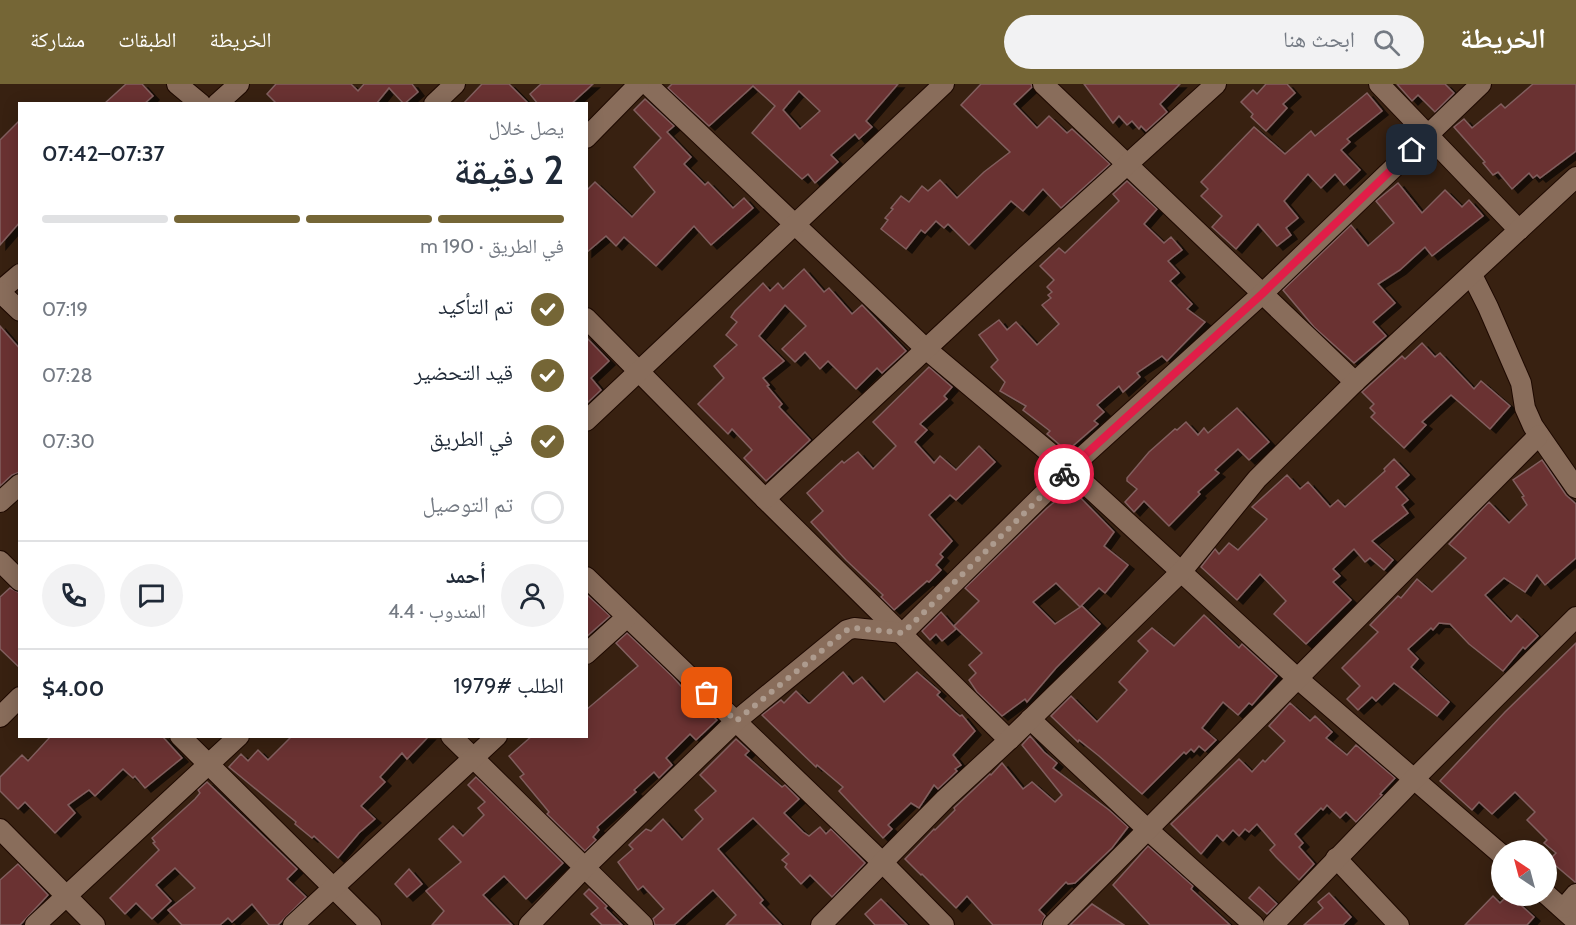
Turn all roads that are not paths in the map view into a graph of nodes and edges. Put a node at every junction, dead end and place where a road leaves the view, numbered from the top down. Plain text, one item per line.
1 (177, 84) edge
2 (239, 84) edge
3 (455, 84) edge
4 (639, 84) edge
5 (647, 84) edge
6 (1043, 84) edge
7 (1216, 84) edge
8 (1379, 84) edge
9 (1481, 84) edge
10 (934, 87) edge
11 (199, 102) edge
12 (219, 102) edge
13 (436, 102) edge
14 (1429, 134) junction
15 (588, 136) edge
16 (1127, 164) junction
17 (1576, 177) edge
18 (795, 225) junction
19 (1519, 230) junction
20 (1472, 275) junction
21 (18, 276) edge
22 (0, 291) edge
23 (1262, 294) junction
24 (18, 309) edge
25 (588, 320) edge
26 (926, 349) junction
27 (640, 371) junction
28 (1355, 382) junction
29 (588, 420) edge
30 (1539, 435) junction
31 (1069, 469) junction
32 (18, 486) edge
33 (1576, 488) edge
34 (765, 499) junction
35 (0, 502) edge
36 (0, 561) edge
37 (1182, 571) junction
38 (18, 579) edge
39 (588, 579) edge
40 (627, 617) junction
41 (1576, 617) edge
42 (903, 633) junction
43 (588, 652) edge
44 (1297, 678) junction
45 (18, 699) edge
46 (0, 717) edge
47 (1030, 719) junction
48 (736, 721) junction
49 (182, 738) edge
50 (237, 738) edge
51 (454, 738) edge
52 (495, 738) edge
53 (1009, 740) junction
54 (473, 758) junction
55 (208, 764) junction
56 (1413, 780) junction
57 (0, 829) edge
58 (1147, 829) junction
59 (1491, 846) edge
60 (1336, 858) junction
61 (883, 863) junction
62 (584, 868) junction
63 (333, 887) junction
64 (66, 895) junction
65 (1557, 900) edge
66 (1572, 908) edge
67 (35, 925) edge
68 (95, 925) edge
69 (293, 925) edge
70 (371, 925) edge
71 (529, 925) edge
72 (643, 925) edge
73 (821, 925) edge
74 (944, 925) edge
75 (1053, 925) edge
76 (1254, 925) edge
77 (1273, 925) edge
78 (1399, 925) edge

1 - 11 street
2 - 12 street
3 - 13 street
4 - 15 street
5 - 18 street
6 - 16 street
7 - 16 street
8 - 14 street
9 - 14 street
10 - 18 street
14 - 19 street
14 - 23 street
16 - 23 street
16 - 26 street
17 - 19 street
18 - 26 street
18 - 27 street
19 - 20 street
20 - 28 street
20 - 30 street
21 - 22 street
22 - 24 street
23 - 28 street
23 - 31 street
25 - 27 street
26 - 31 street
26 - 34 street
27 - 29 street
27 - 34 street
28 - 37 street
30 - 33 street
30 - 44 street
31 - 37 street
31 - 42 street
32 - 35 street
34 - 42 street
36 - 38 street
37 - 44 street
37 - 47 street
39 - 40 street
40 - 43 street
40 - 48 street
41 - 56 street
42 - 48 street
42 - 53 street
44 - 56 street
44 - 58 street
45 - 46 street
47 - 53 street
47 - 58 street
48 - 61 street
48 - 62 street
49 - 55 street
50 - 55 street
51 - 54 street
52 - 54 street
53 - 61 street
54 - 62 street
54 - 63 street
55 - 63 street
55 - 64 street
56 - 59 street
56 - 60 street
57 - 64 street
58 - 75 street
58 - 76 street
60 - 77 street
60 - 78 street
61 - 73 street
61 - 74 street
62 - 71 street
62 - 72 street
63 - 69 street
63 - 70 street
64 - 67 street
64 - 68 street
65 - 66 street

